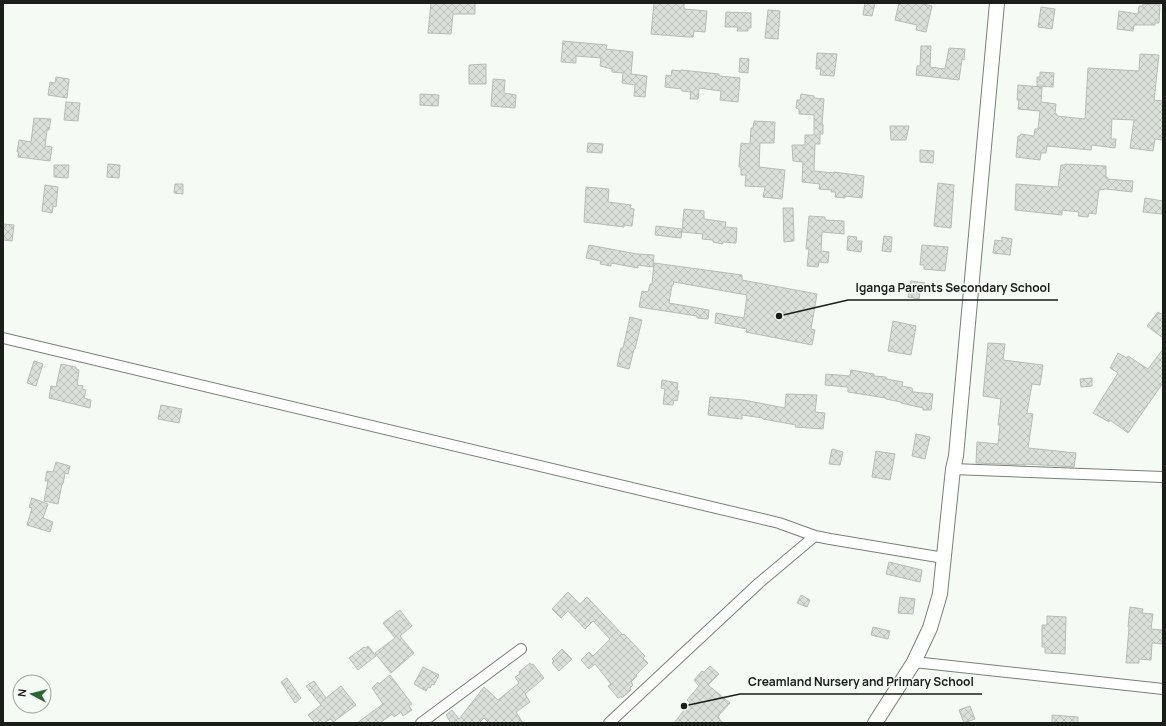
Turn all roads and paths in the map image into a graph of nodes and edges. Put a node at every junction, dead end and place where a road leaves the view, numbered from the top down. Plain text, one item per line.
1 (997, 3) edge
2 (3, 338) edge
3 (953, 469) junction
4 (1163, 477) edge
5 (815, 536) junction
6 (944, 558) junction
7 (521, 649) dead end
8 (914, 662) junction
9 (1163, 689) edge
10 (421, 723) edge
11 (609, 723) edge
12 (875, 723) edge

1 - 3 main road
2 - 5 street
3 - 4 street
3 - 6 main road
5 - 6 street
5 - 11 street
6 - 8 main road
7 - 10 street
8 - 9 street
8 - 12 main road

